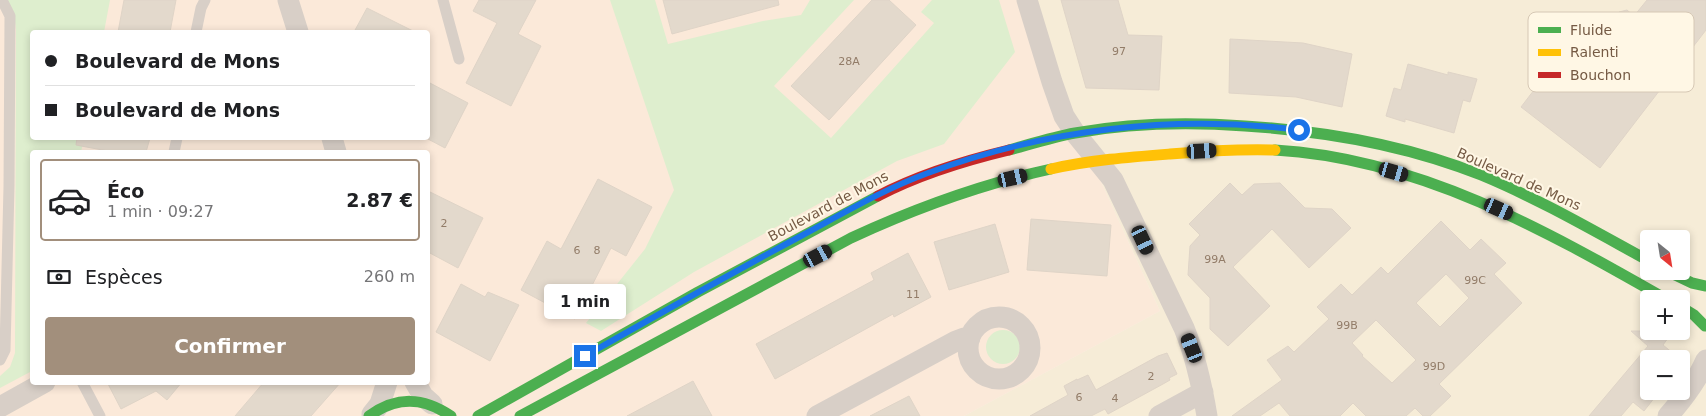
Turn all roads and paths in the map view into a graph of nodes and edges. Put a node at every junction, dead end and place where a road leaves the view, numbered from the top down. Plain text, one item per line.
1 (2, 0) edge
2 (205, 0) edge
3 (288, 0) edge
4 (443, 0) edge
5 (1027, 0) edge
6 (196, 30) edge
7 (297, 30) edge
8 (5, 59) edge
9 (459, 60) dead end
10 (1075, 133) junction
11 (1098, 160) junction
12 (5, 189) edge
13 (1640, 256) edge
14 (1684, 280) edge
15 (1706, 286) edge
16 (1650, 290) edge
17 (1705, 306) edge
18 (1690, 313) edge
19 (1705, 329) edge
20 (970, 338) dead end
21 (0, 360) edge
22 (1706, 360) edge
23 (1706, 377) edge
24 (40, 385) edge
25 (84, 385) edge
26 (386, 385) edge
27 (417, 385) edge
28 (1690, 389) edge
29 (1690, 391) edge
30 (1203, 392) junction
31 (1682, 400) edge
32 (0, 406) edge
33 (443, 411) edge
34 (371, 415) edge
35 (100, 416) edge
36 (458, 416) edge
37 (478, 416) edge
38 (520, 416) edge
39 (816, 416) edge
40 (1158, 416) edge
41 (1207, 416) edge
42 (1668, 416) edge

1 - 8 lane
2 - 6 lane
3 - 7 street
4 - 9 lane
5 - 10 street
8 - 12 lane
10 - 11 street
10 - 13 main road, Boulevard de Mons
10 - 37 main road, Boulevard de Mons
11 - 16 main road
11 - 30 street
11 - 38 main road
12 - 21 lane
14 - 15 main road
17 - 19 main road
18 - 19 main road
20 - 39 street
22 - 28 street
23 - 29 street
24 - 32 street
25 - 35 lane
26 - 34 street
27 - 33 street
30 - 40 street
30 - 41 street
31 - 42 street
33 - 34 main road
33 - 36 main road

